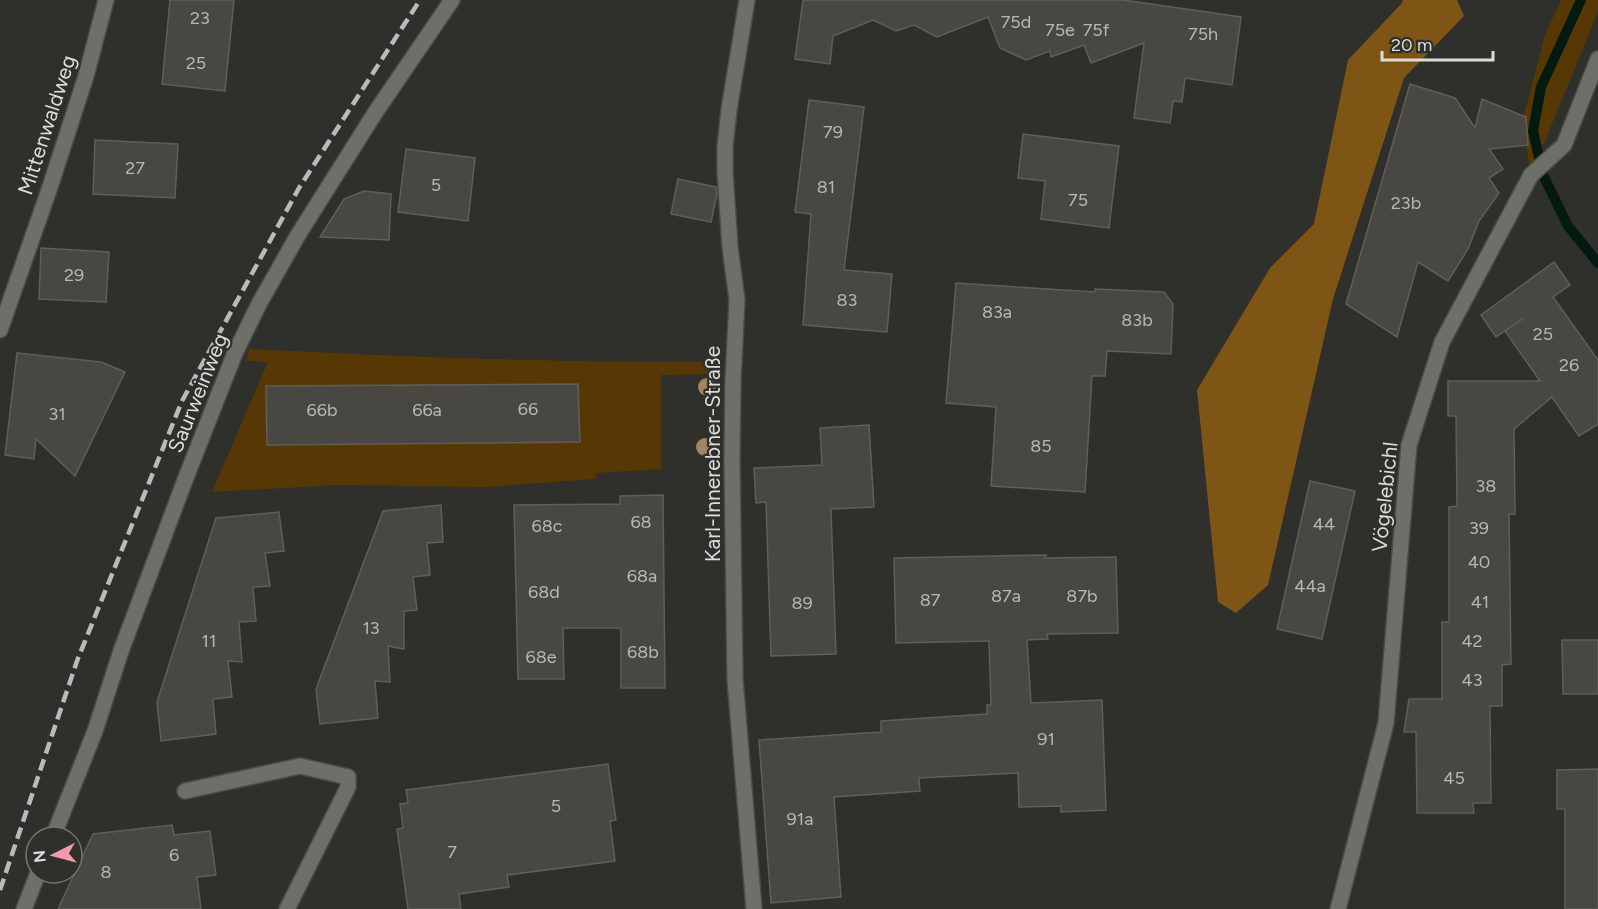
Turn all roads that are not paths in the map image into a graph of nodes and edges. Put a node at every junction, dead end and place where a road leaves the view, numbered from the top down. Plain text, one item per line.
1 (105, 0) edge
2 (452, 0) edge
3 (747, 0) edge
4 (1598, 59) edge
5 (0, 330) edge
6 (185, 791) dead end
7 (58, 825) edge
8 (33, 885) edge
9 (24, 909) edge
10 (287, 909) edge
11 (753, 909) edge
12 (1338, 909) edge

1 - 5 street, Mittenwaldweg
2 - 7 street, Saurweinweg
3 - 11 street, Karl-Innerebner-Straße
4 - 12 street, Vögelebichl
6 - 10 street
8 - 9 street

